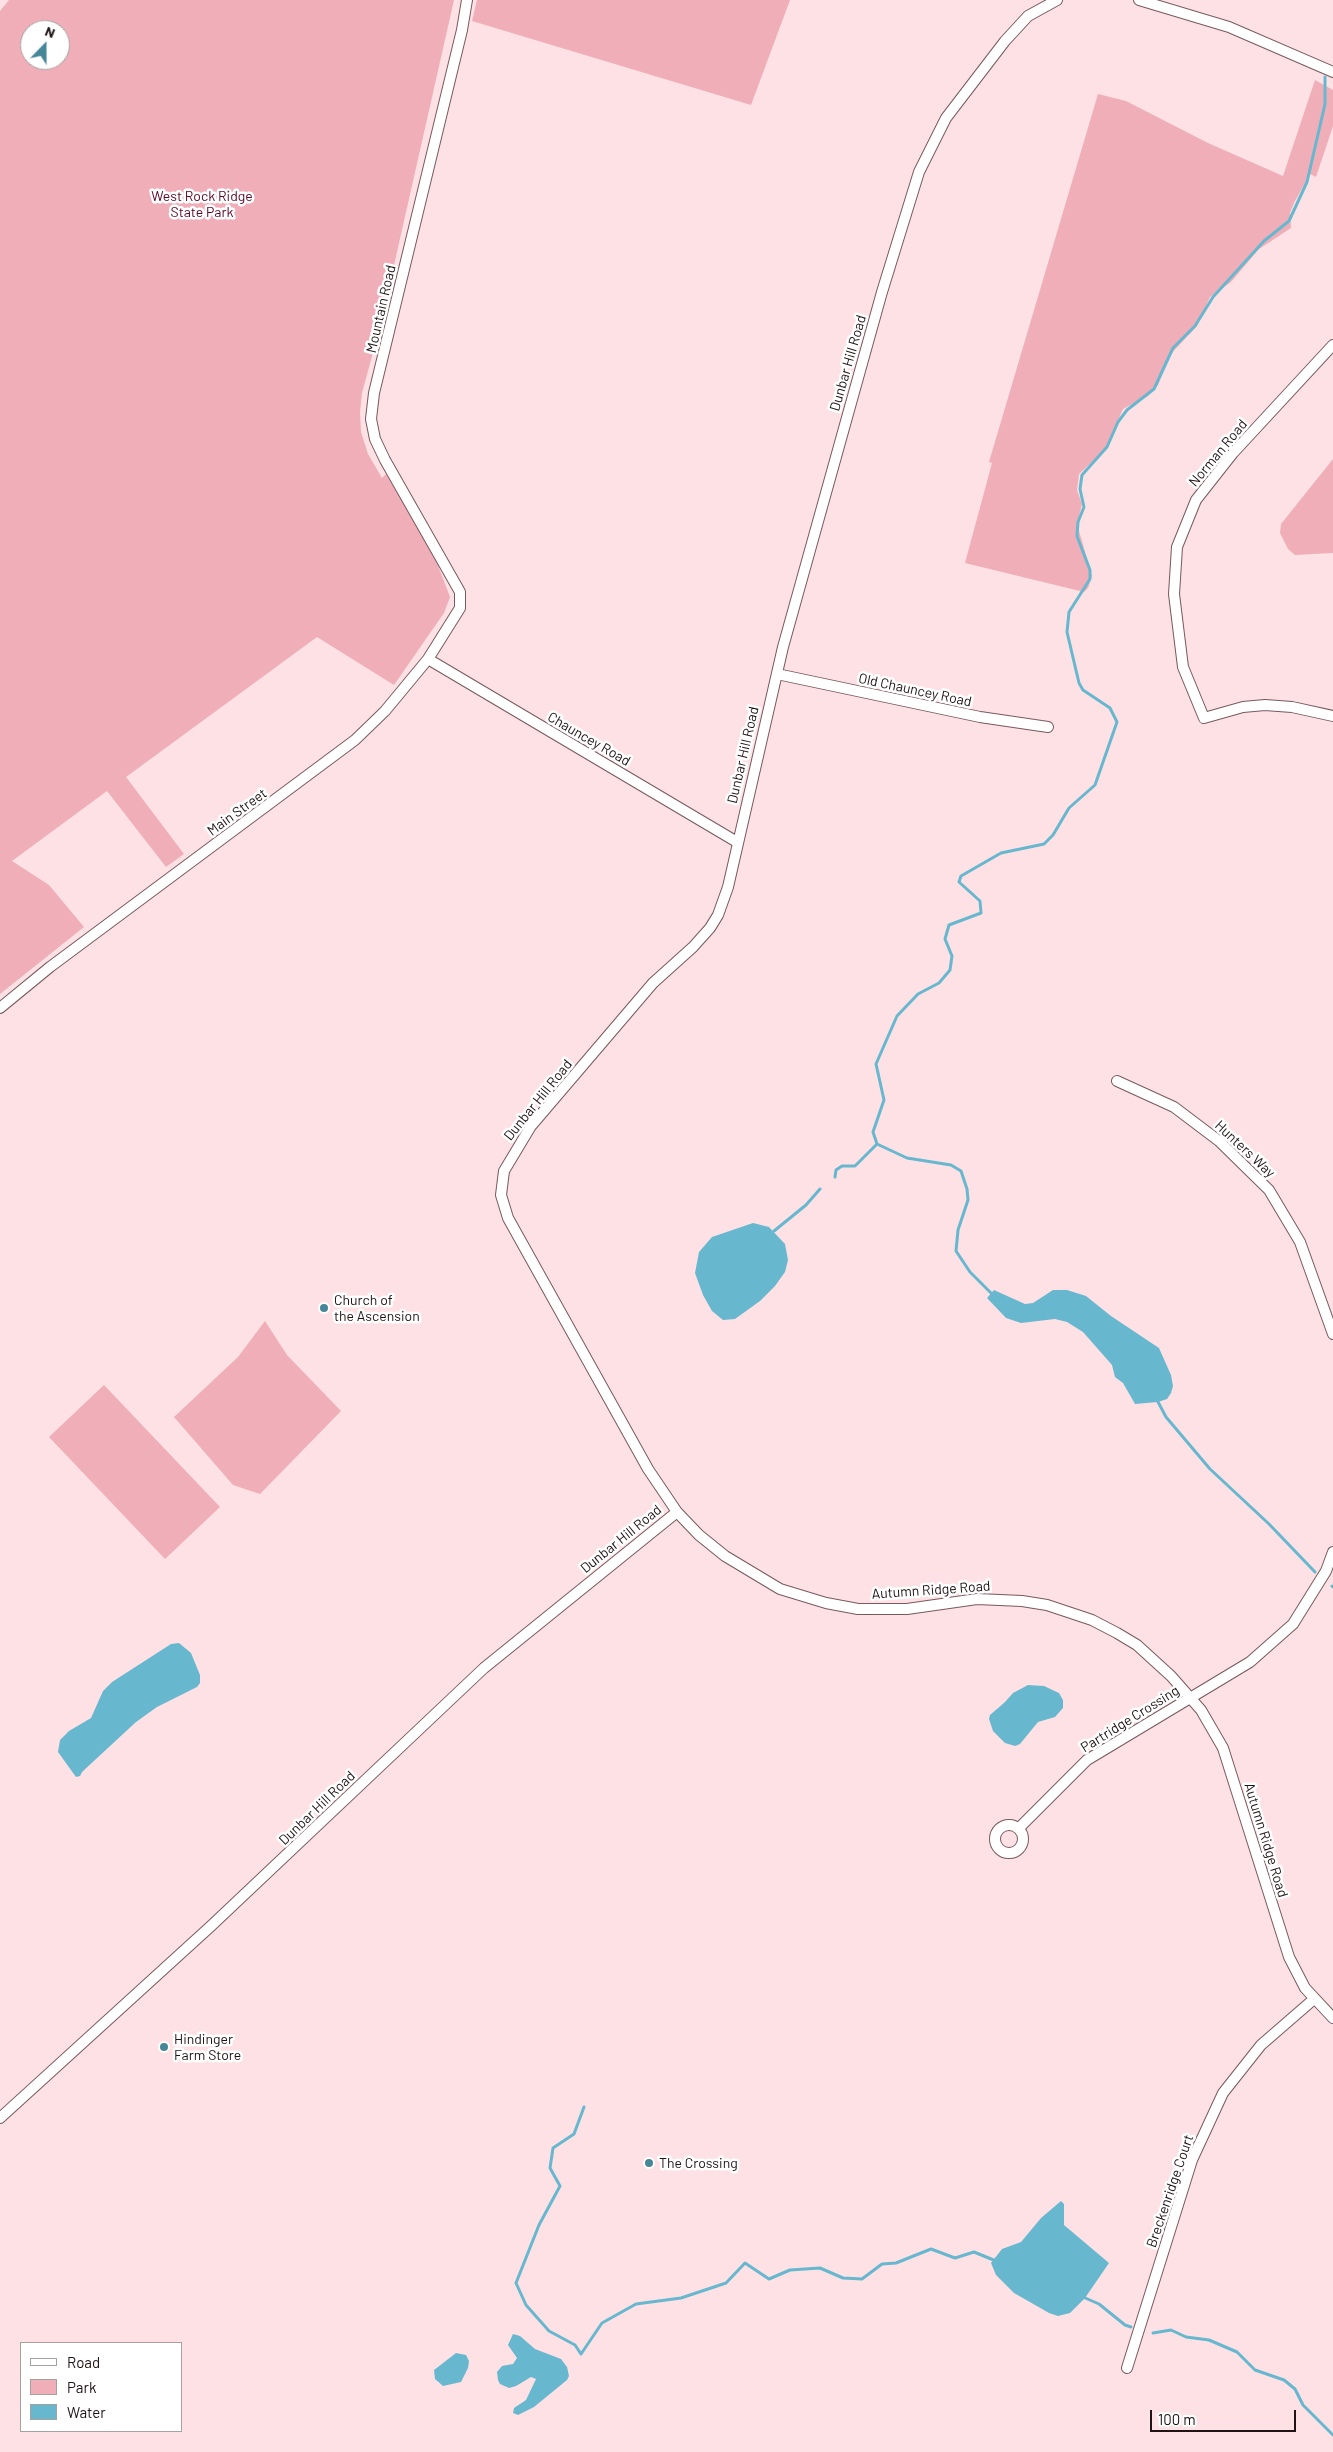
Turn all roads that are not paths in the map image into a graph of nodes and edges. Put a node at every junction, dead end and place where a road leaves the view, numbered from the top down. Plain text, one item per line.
1 (467, 0) edge
2 (1057, 0) edge
3 (1139, 0) edge
4 (1333, 72) edge
5 (1333, 344) edge
6 (460, 608) joint
7 (428, 659) junction
8 (777, 674) junction
9 (1333, 716) edge
10 (1048, 727) dead end
11 (737, 842) junction
12 (0, 1008) edge
13 (1116, 1081) dead end
14 (1333, 1334) edge
15 (677, 1512) junction
16 (1333, 1552) edge
17 (1191, 1698) junction
18 (1019, 1828) dead end
19 (1314, 2000) junction
20 (1333, 2018) edge
21 (0, 2118) edge
22 (1127, 2368) dead end

1 - 6 street, Mountain Road
2 - 8 street, Dunbar Hill Road
3 - 4 street
5 - 9 street, Norman Road
6 - 7 street, Main Street
7 - 11 street, Chauncey Road
7 - 12 street, Main Street
8 - 10 street, Old Chauncey Road
8 - 11 street, Dunbar Hill Road
11 - 15 street, Dunbar Hill Road
13 - 14 street, Hunters Way
15 - 17 street, Autumn Ridge Road
15 - 21 street, Dunbar Hill Road
16 - 17 street
17 - 18 street, Partridge Crossing
17 - 19 street, Autumn Ridge Road
19 - 20 street, Autumn Ridge Road
19 - 22 street, Breckenridge Court

